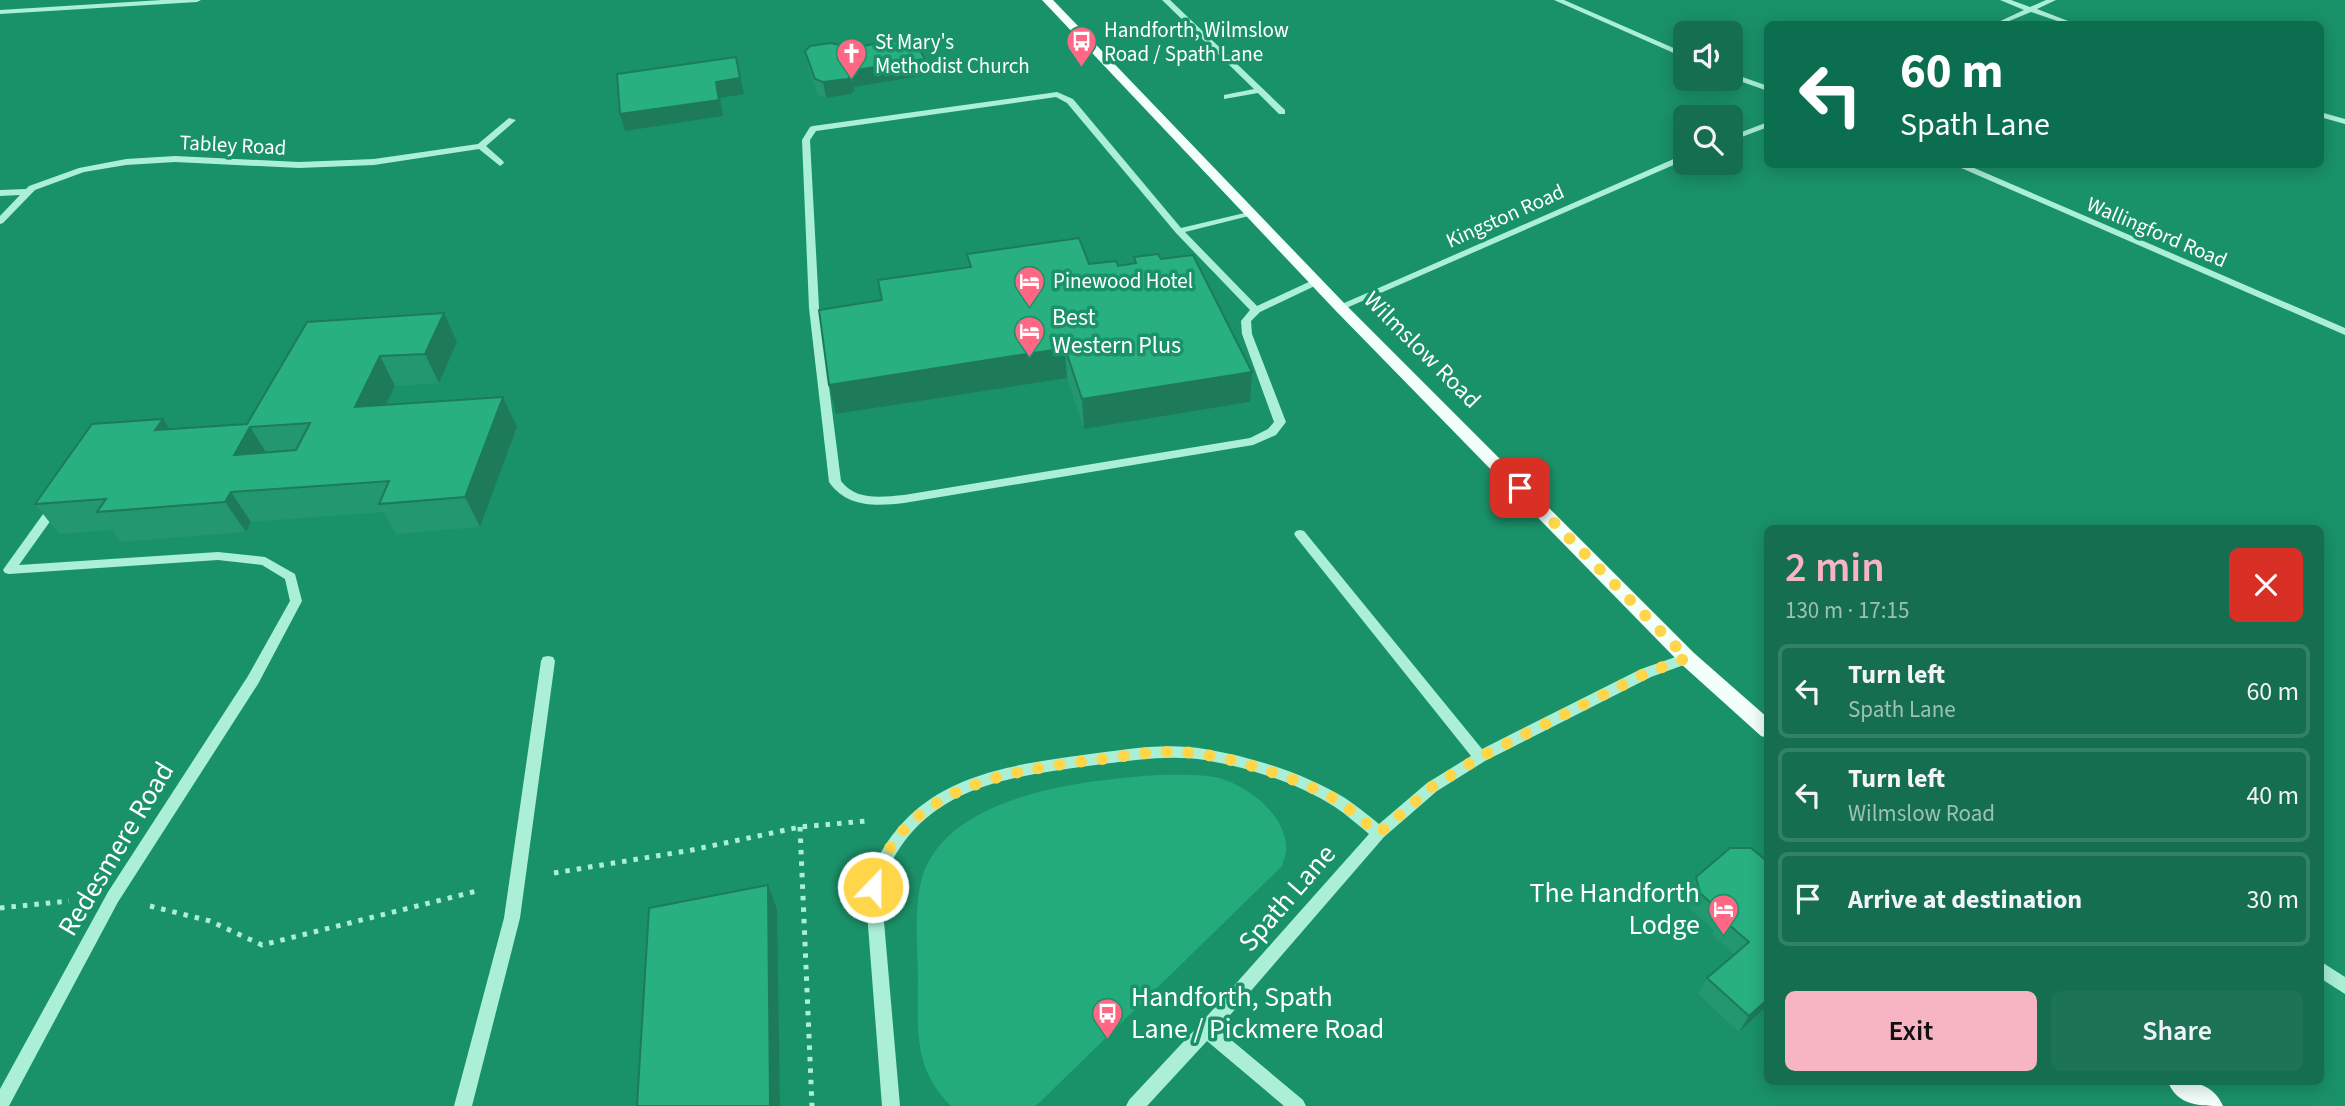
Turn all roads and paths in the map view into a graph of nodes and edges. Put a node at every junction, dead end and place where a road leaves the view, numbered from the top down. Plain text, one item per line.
1 (77, 0) edge
2 (197, 0) edge
3 (1047, 0) edge
4 (1166, 0) edge
5 (1558, 0) edge
6 (2004, 0) edge
7 (2052, 0) edge
8 (69, 9) junction
9 (2030, 9) junction
10 (0, 12) edge
11 (2004, 21) edge
12 (2064, 21) edge
13 (1673, 51) edge
14 (1743, 80) edge
15 (1764, 87) edge
16 (1258, 91) junction
17 (1227, 97) dead end
18 (1282, 112) dead end
19 (2324, 115) edge
20 (512, 120) dead end
21 (2345, 122) edge
22 (1764, 126) edge
23 (1743, 134) edge
24 (481, 146) junction
25 (1673, 162) edge
26 (500, 163) dead end
27 (1965, 168) edge
28 (27, 192) junction
29 (0, 193) edge
30 (1250, 213) junction
31 (0, 221) edge
32 (1179, 231) junction
33 (1316, 282) junction
34 (1340, 307) junction
35 (1256, 310) junction
36 (2345, 332) edge
37 (65, 492) edge
38 (1300, 534) dead end
39 (1687, 658) junction
40 (548, 661) dead end
41 (1764, 726) edge
42 (1480, 757) junction
43 (916, 817) junction
44 (800, 827) junction
45 (1379, 833) junction
46 (516, 881) junction
47 (113, 897) junction
48 (0, 908) edge
49 (2324, 971) edge
50 (2345, 986) edge
51 (1206, 1030) junction
52 (2184, 1085) edge
53 (0, 1106) edge
54 (463, 1106) edge
55 (812, 1106) edge
56 (891, 1106) edge
57 (1135, 1106) edge
58 (1297, 1106) edge
59 (2211, 1106) edge

1 - 8 street
2 - 8 street
3 - 30 main road, Wilmslow Road
4 - 16 street
5 - 13 street
6 - 9 street
7 - 9 street
8 - 10 street
9 - 11 street
9 - 12 street
14 - 15 street
16 - 17 street
16 - 18 street
19 - 21 street
20 - 24 street
22 - 23 street
24 - 26 street
24 - 28 street, Tabley Road
25 - 34 street, Kingston Road
27 - 36 street, Wallingford Road
28 - 29 street
28 - 31 street, Tabley Road
30 - 32 street
30 - 33 main road, Wilmslow Road
32 - 35 street
32 - 35 street
33 - 34 main road, Wilmslow Road
33 - 35 street
34 - 39 main road, Wilmslow Road
37 - 47 street, Redesmere Road
38 - 42 street
39 - 41 main road, Wilmslow Road
39 - 42 street, Spath Lane
40 - 46 street
42 - 45 street, Spath Lane
43 - 44 path
43 - 45 street
43 - 56 street
44 - 46 path
44 - 55 path
45 - 51 street, Spath Lane
46 - 47 path
46 - 54 street
47 - 48 path
47 - 53 street, Redesmere Road
49 - 50 street
51 - 57 street, Spath Lane
51 - 58 street
52 - 59 main road

